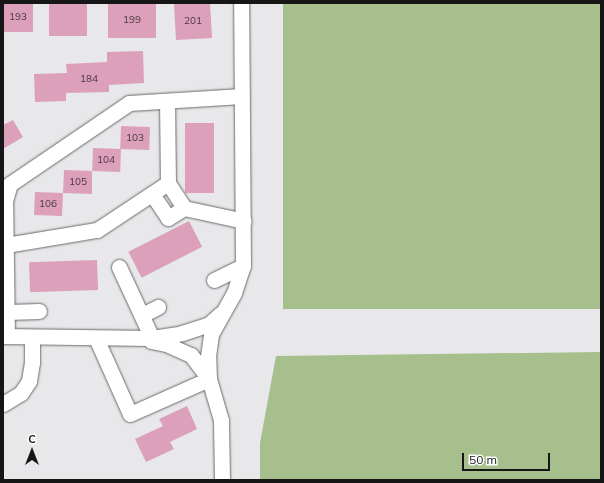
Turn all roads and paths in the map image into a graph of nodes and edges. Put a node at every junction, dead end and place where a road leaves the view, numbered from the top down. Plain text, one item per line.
1 (241, 3) edge
2 (242, 96) junction
3 (167, 100) junction
4 (7, 178) edge
5 (168, 183) junction
6 (152, 194) junction
7 (184, 208) junction
8 (244, 221) junction
9 (6, 245) junction
10 (243, 266) junction
11 (120, 267) dead end
12 (214, 280) dead end
13 (158, 307) dead end
14 (226, 310) junction
15 (39, 311) dead end
16 (8, 312) junction
17 (142, 315) junction
18 (5, 336) edge
19 (32, 337) junction
20 (96, 338) junction
21 (145, 338) junction
22 (209, 379) junction
23 (3, 404) edge
24 (222, 480) edge

1 - 2 lane
2 - 3 lane
2 - 8 lane
3 - 4 lane
3 - 5 lane
4 - 9 lane
5 - 6 lane
5 - 7 lane
6 - 7 lane
6 - 9 lane
7 - 8 lane
8 - 10 lane
9 - 16 lane
10 - 12 lane
10 - 14 lane
11 - 17 lane
13 - 17 lane
14 - 21 lane
14 - 22 lane
15 - 16 lane
16 - 18 lane
17 - 21 lane
18 - 19 lane
19 - 20 lane
19 - 23 lane
20 - 21 lane
20 - 22 lane
21 - 22 lane
22 - 24 lane

